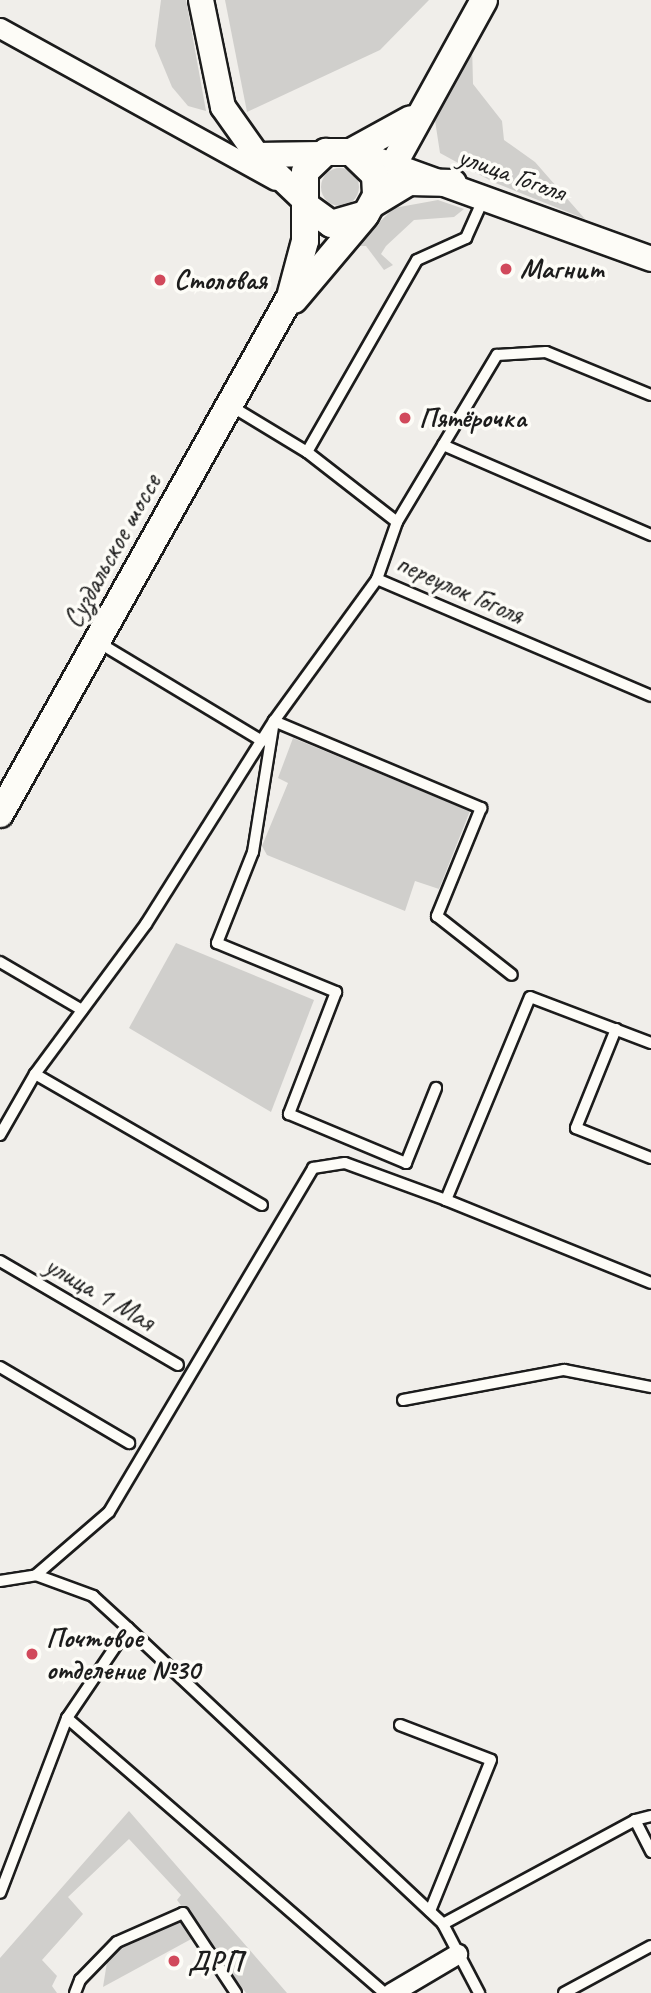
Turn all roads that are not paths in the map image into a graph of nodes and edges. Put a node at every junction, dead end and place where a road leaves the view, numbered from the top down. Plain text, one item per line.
1 (201, 0) edge
2 (484, 0) edge
3 (0, 28) edge
4 (414, 118) junction
5 (221, 151) junction
6 (351, 152) junction
7 (322, 154) junction
8 (257, 155) junction
9 (391, 164) junction
10 (453, 183) junction
11 (485, 195) junction
12 (301, 198) junction
13 (372, 205) junction
14 (651, 259) edge
15 (280, 318) junction
16 (651, 395) edge
17 (230, 406) junction
18 (443, 445) junction
19 (307, 452) junction
20 (397, 522) junction
21 (651, 535) edge
22 (377, 579) junction
23 (97, 642) junction
24 (651, 696) edge
25 (274, 721) junction
26 (262, 741) junction
27 (0, 814) edge
28 (0, 962) edge
29 (512, 975) dead end
30 (82, 1010) junction
31 (616, 1029) junction
32 (651, 1043) edge
33 (35, 1074) junction
34 (436, 1088) dead end
35 (0, 1135) edge
36 (651, 1158) edge
37 (446, 1200) junction
38 (262, 1205) dead end
39 (0, 1261) edge
40 (651, 1283) edge
41 (178, 1365) dead end
42 (0, 1367) edge
43 (651, 1387) edge
44 (403, 1400) dead end
45 (129, 1443) dead end
46 (36, 1575) junction
47 (0, 1581) edge
48 (128, 1628) junction
49 (67, 1718) junction
50 (400, 1726) dead end
51 (651, 1816) edge
52 (635, 1821) junction
53 (651, 1852) edge
54 (0, 1892) edge
55 (430, 1912) junction
56 (443, 1924) junction
57 (651, 1946) edge
58 (457, 1954) junction
59 (75, 1993) edge
60 (236, 1993) edge
61 (385, 1993) edge
62 (391, 1993) edge
63 (479, 1993) edge
64 (564, 1993) edge

1 - 8 street
2 - 4 main road, Суздальское шоссе
3 - 5 street
4 - 6 main road, Суздальское шоссе
4 - 9 main road, Суздальское шоссе
4 - 10 street
5 - 8 street
5 - 12 street
6 - 7 main road
6 - 9 street, улица Гоголя
6 - 13 main road
7 - 8 street
7 - 12 main road
8 - 12 street
9 - 10 street, улица Гоголя
9 - 13 main road, Суздальское шоссе
10 - 11 street, улица Гоголя
10 - 13 main road
11 - 14 street, улица Гоголя
11 - 19 lane
12 - 13 main road
12 - 15 main road, Суздальское шоссе
13 - 15 main road, Суздальское шоссе
15 - 17 main road, Суздальское шоссе
16 - 18 lane
17 - 19 lane, переулок Гоголя
17 - 23 main road, Суздальское шоссе
18 - 20 lane
18 - 21 lane
19 - 20 lane, переулок Гоголя
20 - 22 lane, переулок Гоголя
22 - 24 lane, переулок Гоголя
22 - 25 lane
23 - 26 lane
23 - 27 main road, Суздальское шоссе
25 - 26 lane
25 - 29 lane
25 - 34 lane
26 - 30 lane
28 - 30 lane
30 - 33 lane
31 - 32 lane
31 - 36 lane
31 - 37 lane
33 - 35 lane
33 - 38 lane
37 - 40 lane
37 - 46 lane
39 - 41 lane, улица 1 Мая
42 - 45 lane
43 - 44 lane
46 - 47 lane
46 - 48 lane
48 - 49 lane
48 - 55 lane
49 - 54 lane
49 - 61 lane
50 - 55 lane
51 - 52 lane
52 - 53 lane
52 - 56 lane
55 - 56 lane
56 - 58 lane
57 - 64 lane
58 - 62 street
58 - 63 lane
59 - 60 lane

